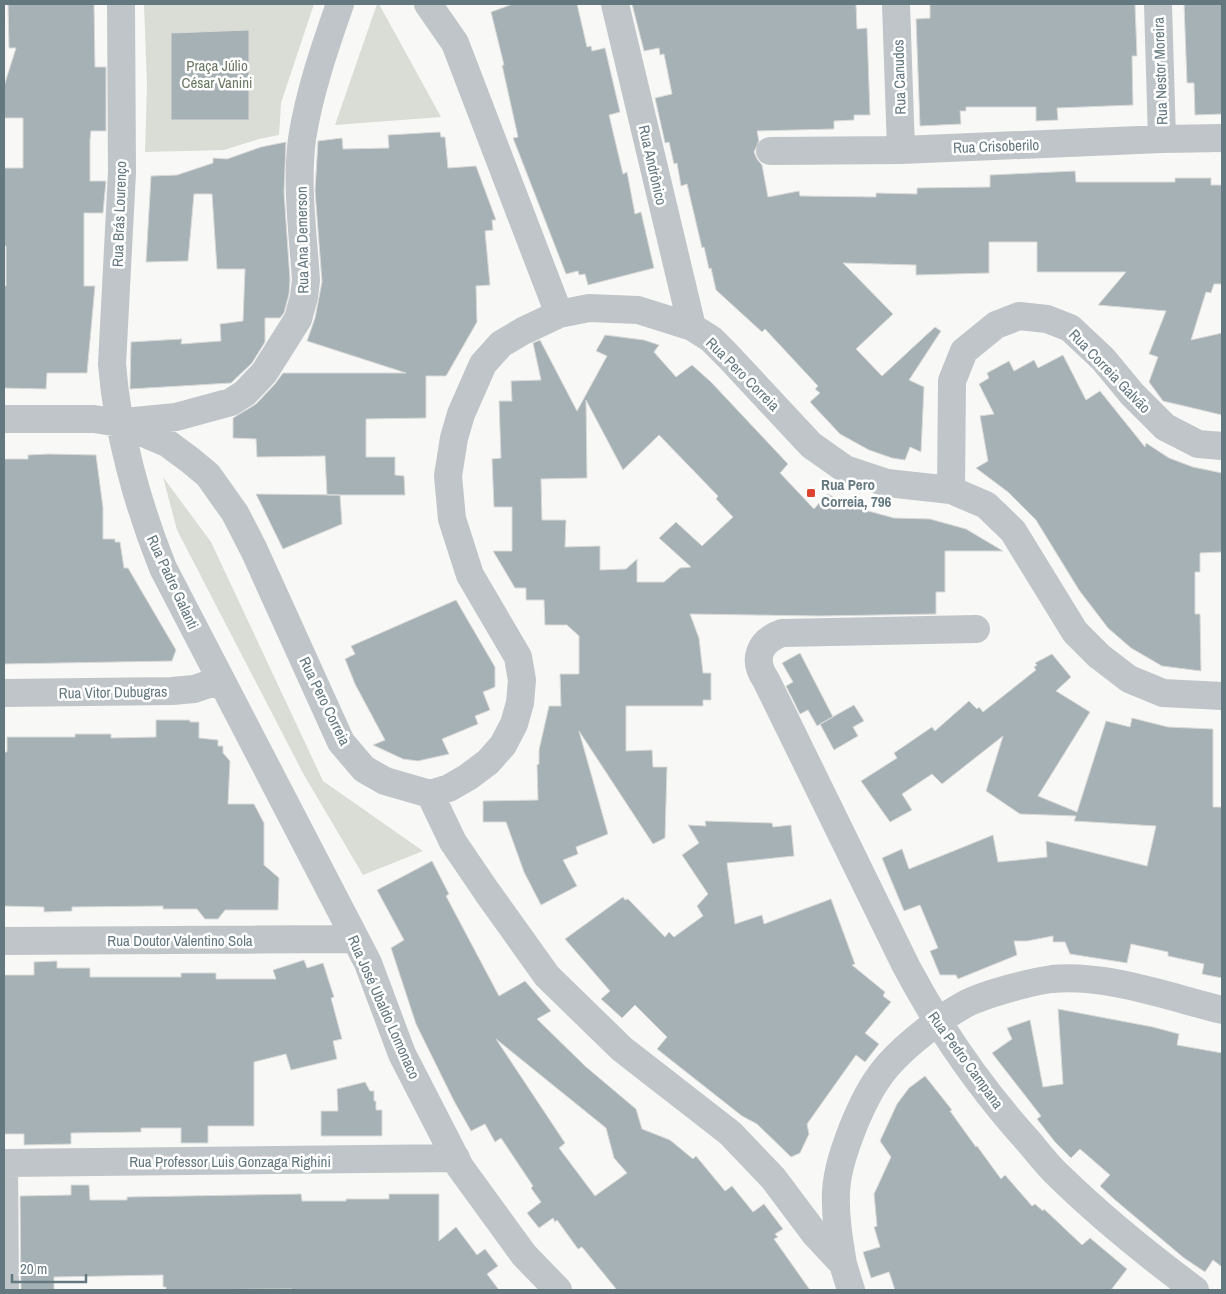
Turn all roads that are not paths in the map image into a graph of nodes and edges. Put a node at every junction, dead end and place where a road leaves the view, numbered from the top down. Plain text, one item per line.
1 (121, 4) edge
2 (340, 4) edge
3 (428, 4) edge
4 (615, 4) edge
5 (896, 4) edge
6 (1158, 4) edge
7 (1222, 138) edge
8 (1162, 139) junction
9 (901, 150) junction
10 (770, 151) dead end
11 (559, 314) junction
12 (692, 327) junction
13 (4, 419) edge
14 (120, 422) junction
15 (1222, 446) edge
16 (950, 490) junction
17 (976, 629) dead end
18 (221, 680) junction
19 (4, 693) edge
20 (1222, 696) edge
21 (430, 794) junction
22 (355, 939) junction
23 (4, 941) edge
24 (1222, 1010) edge
25 (937, 1023) junction
26 (456, 1158) junction
27 (4, 1163) edge
28 (844, 1264) junction
29 (5, 1290) edge
30 (558, 1290) edge
31 (851, 1290) edge
32 (1195, 1290) edge

1 - 14 street, Rua Brás Lourenço
2 - 14 street, Rua Ana Demerson
3 - 11 street
4 - 12 street, Rua Andrônico
5 - 9 street, Rua Canudos
6 - 8 street, Rua Nestor Moreira
7 - 8 street, Rua Crisoberilo
8 - 9 street, Rua Crisoberilo
9 - 10 street, Rua Crisoberilo
11 - 12 street, Rua Pero Correia
11 - 21 street, Rua Pero Correia
12 - 16 street, Rua Pero Correia
13 - 14 street, Rua Pero Correia
14 - 18 street, Rua Padre Galanti
14 - 21 street, Rua Pero Correia
15 - 16 street, Rua Correia Galvão
16 - 20 street, Rua Pero Correia
17 - 25 street, Rua Pedro Campana
18 - 19 street, Rua Vitor Dubugras
18 - 22 street, Rua José Ubaldo Lomonaco
21 - 28 street
22 - 23 street, Rua Doutor Valentino Sola
22 - 26 street, Rua José Ubaldo Lomonaco
24 - 25 street
25 - 28 street
25 - 32 street, Rua Pedro Campana
26 - 27 street, Rua Professor Luis Gonzaga Righini
26 - 30 street, Rua José Ubaldo Lomonaco
27 - 29 street
28 - 31 street

